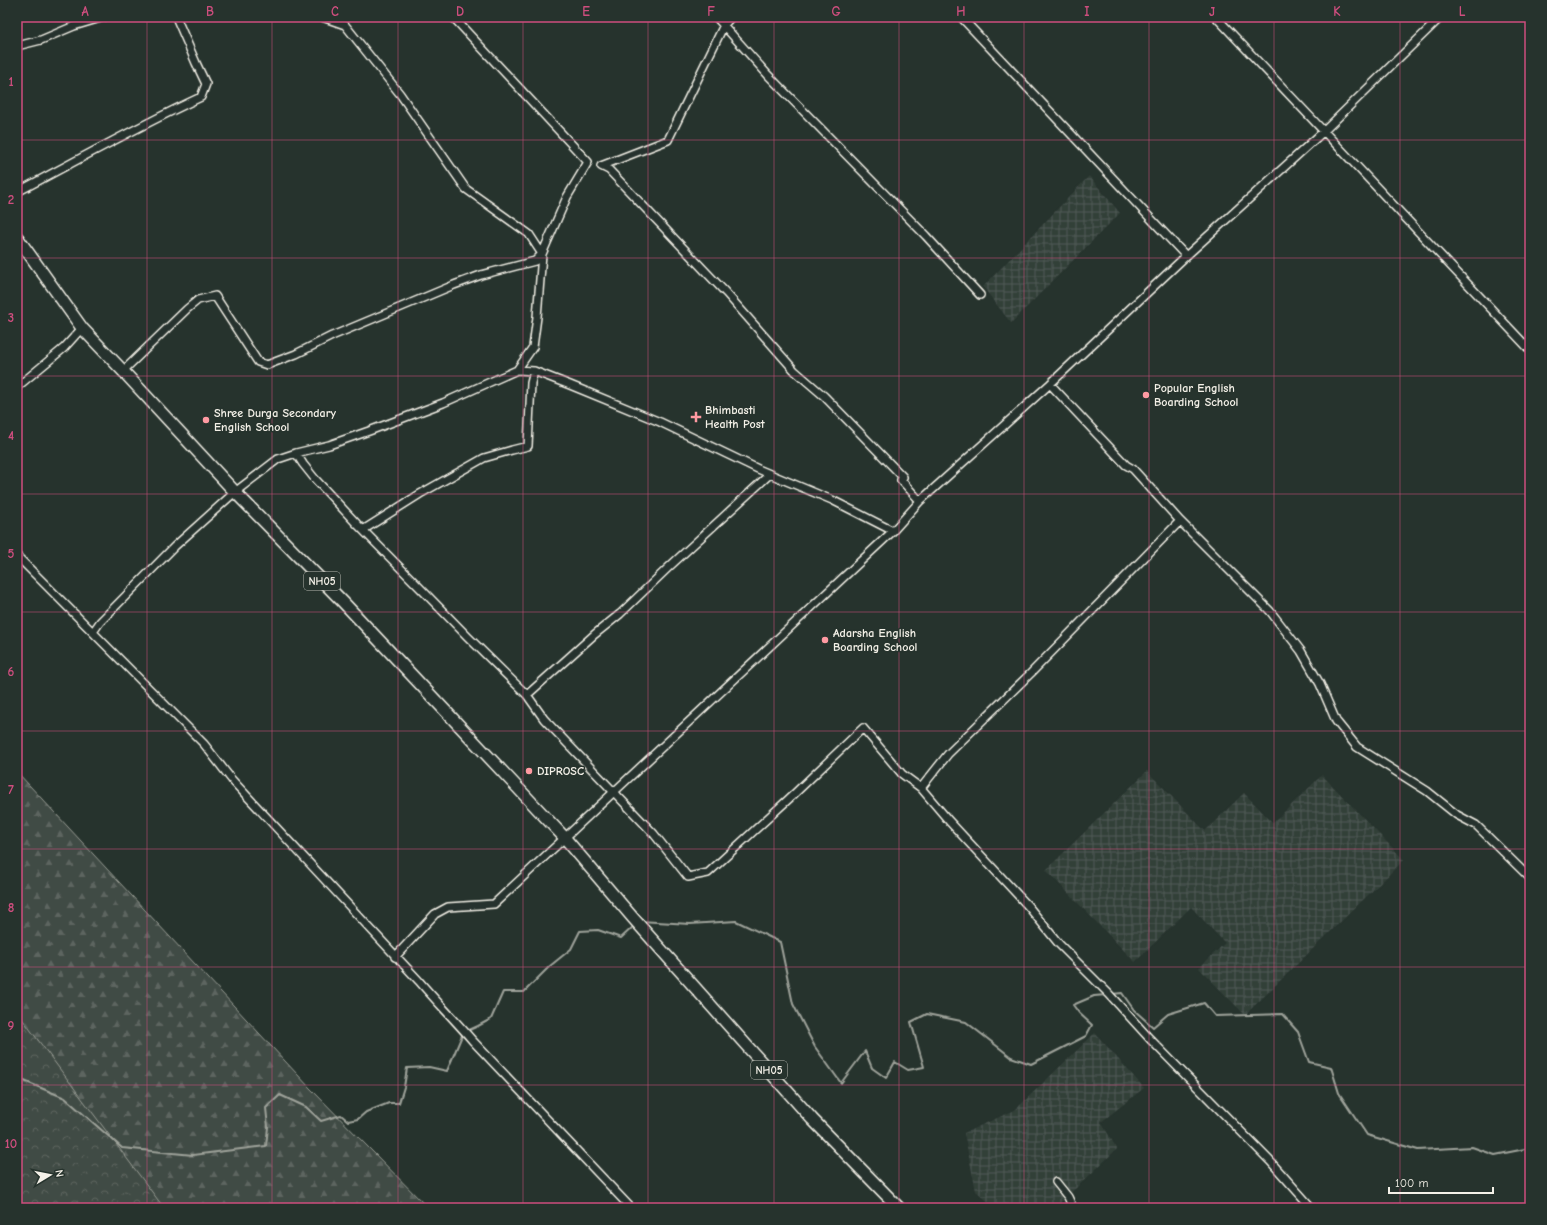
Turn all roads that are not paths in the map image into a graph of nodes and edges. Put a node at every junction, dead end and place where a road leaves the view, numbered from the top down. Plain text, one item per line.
1 (104, 17) edge
2 (176, 17) edge
3 (322, 17) edge
4 (453, 17) edge
5 (716, 17) edge
6 (731, 17) edge
7 (961, 17) edge
8 (1216, 17) edge
9 (1441, 17) edge
10 (724, 25) junction
11 (17, 46) edge
12 (1324, 131) junction
13 (17, 192) edge
14 (17, 237) edge
15 (542, 254) junction
16 (1186, 256) junction
17 (980, 295) dead end
18 (82, 328) junction
19 (1530, 350) edge
20 (517, 370) junction
21 (123, 371) junction
22 (534, 371) junction
23 (1050, 384) junction
24 (17, 387) edge
25 (296, 453) junction
26 (770, 474) junction
27 (235, 492) junction
28 (920, 501) junction
29 (1180, 521) junction
30 (363, 530) junction
31 (893, 531) junction
32 (17, 556) edge
33 (93, 632) junction
34 (527, 695) junction
35 (921, 788) junction
36 (615, 792) junction
37 (564, 837) junction
38 (1530, 878) edge
39 (395, 957) junction
40 (1056, 1182) dead end
41 (631, 1208) edge
42 (899, 1208) edge
43 (1073, 1208) edge
44 (1312, 1208) edge

1 - 11 street
2 - 13 street
3 - 15 street
4 - 15 street
5 - 10 street
6 - 10 street
7 - 16 street
8 - 12 street
9 - 12 street
10 - 17 street
10 - 28 street
12 - 16 street
12 - 19 street
14 - 18 main road, NH05
15 - 20 street
15 - 21 street
16 - 23 street
18 - 21 main road, NH05
18 - 24 street
20 - 22 street
20 - 25 street
21 - 27 main road, NH05
22 - 26 street
22 - 30 street
23 - 28 street
23 - 29 street
25 - 27 street
25 - 30 street
26 - 31 street
26 - 34 street
27 - 33 street
27 - 37 main road, NH05
28 - 31 street
29 - 35 street
29 - 38 street
30 - 34 street
31 - 36 street
32 - 33 street
33 - 39 street
34 - 36 street
35 - 36 street
35 - 44 street
36 - 37 street
37 - 39 street
37 - 42 main road, NH05
39 - 41 street
40 - 43 street

